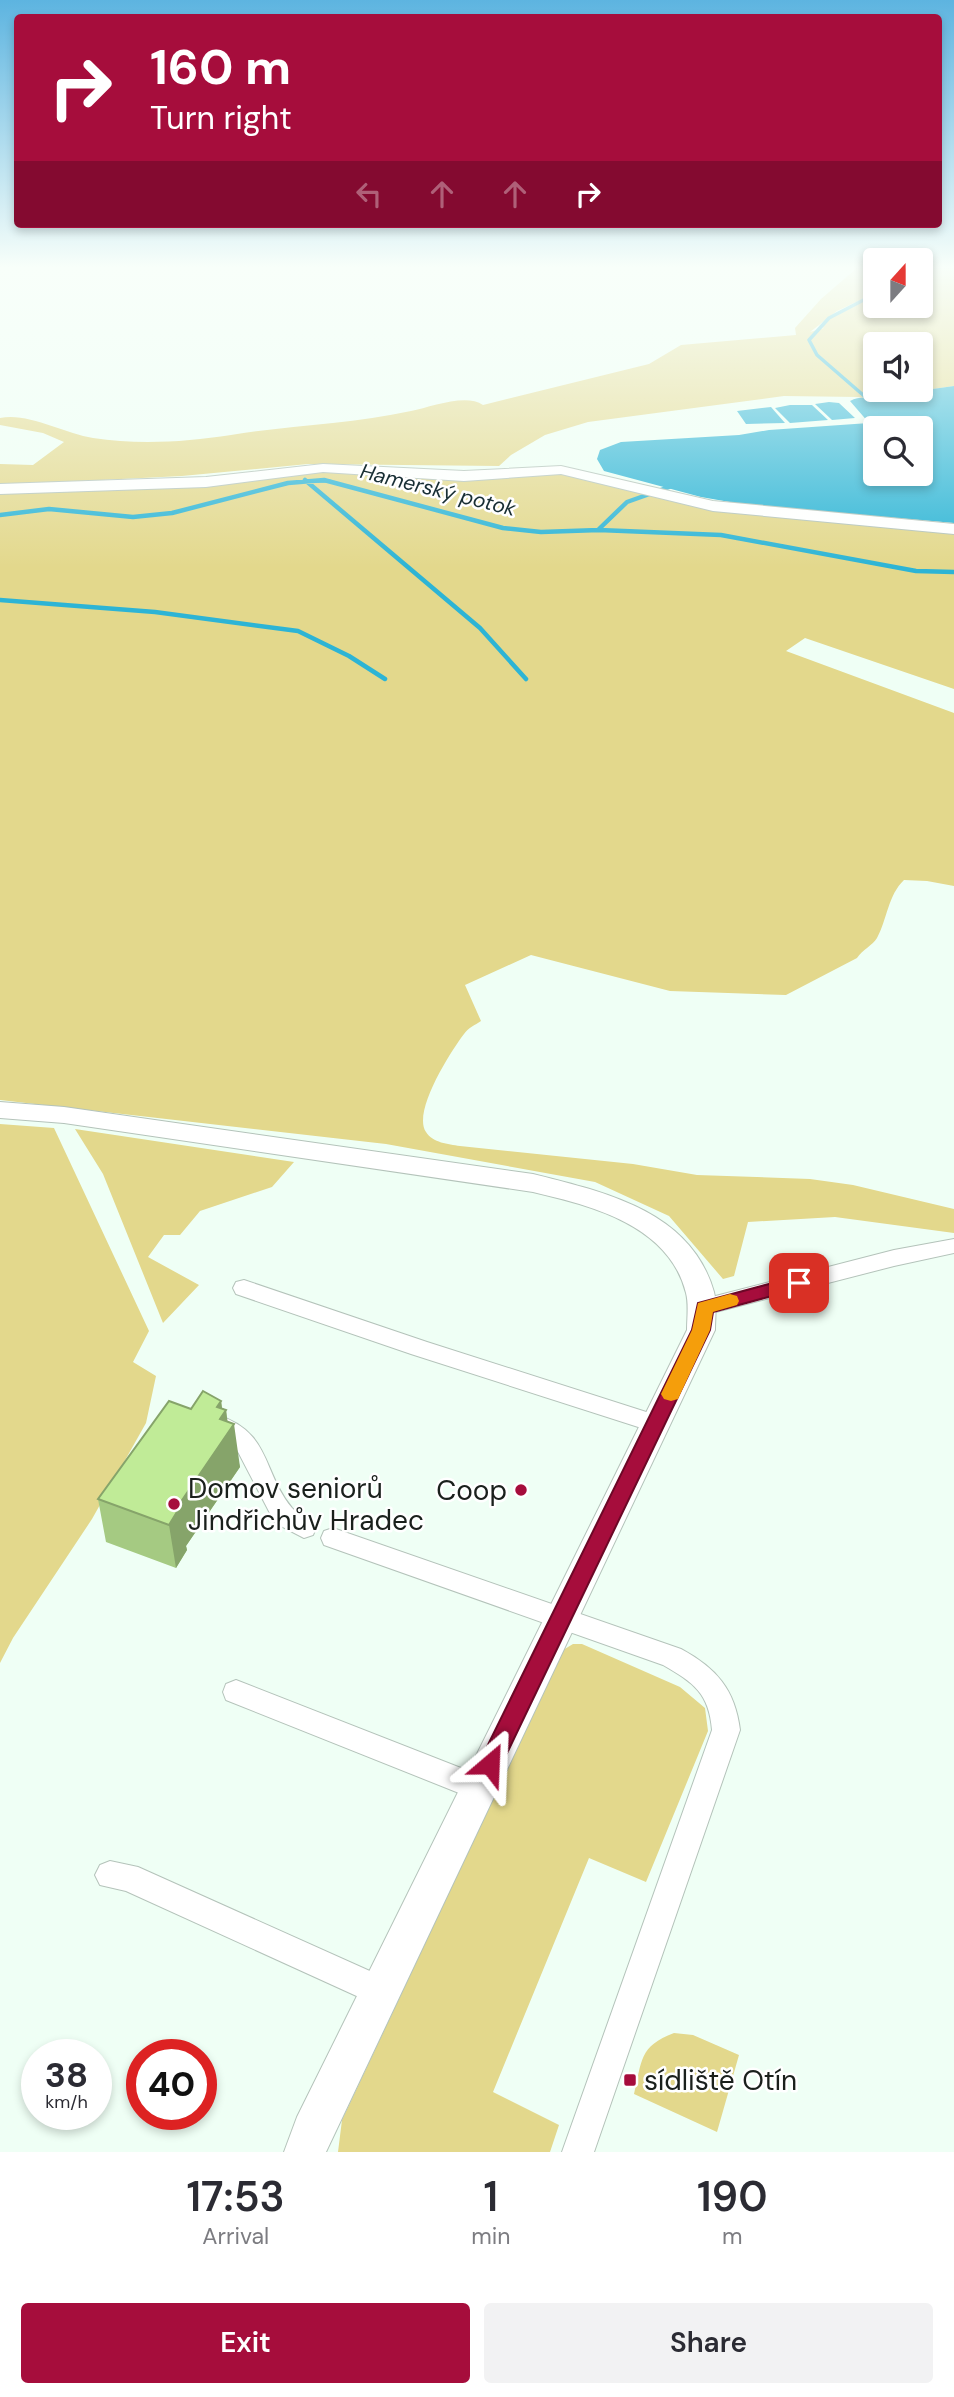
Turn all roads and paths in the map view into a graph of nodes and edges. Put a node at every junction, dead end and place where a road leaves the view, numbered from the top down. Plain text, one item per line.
1 (0, 489) edge
2 (954, 529) edge
3 (0, 1110) edge
4 (954, 1246) edge
5 (244, 1288) dead end
6 (704, 1307) junction
7 (197, 1410) edge
8 (657, 1424) junction
9 (304, 1528) dead end
10 (333, 1538) dead end
11 (561, 1620) junction
12 (236, 1692) dead end
13 (478, 1788) junction
14 (110, 1875) dead end
15 (361, 1983) dead end
16 (305, 2152) edge
17 (578, 2152) edge

1 - 2 street
3 - 6 street
4 - 6 street
5 - 8 street
6 - 8 street
7 - 9 street
8 - 11 street
10 - 11 street
11 - 13 street
11 - 17 street
12 - 13 street
13 - 16 street
14 - 15 street

